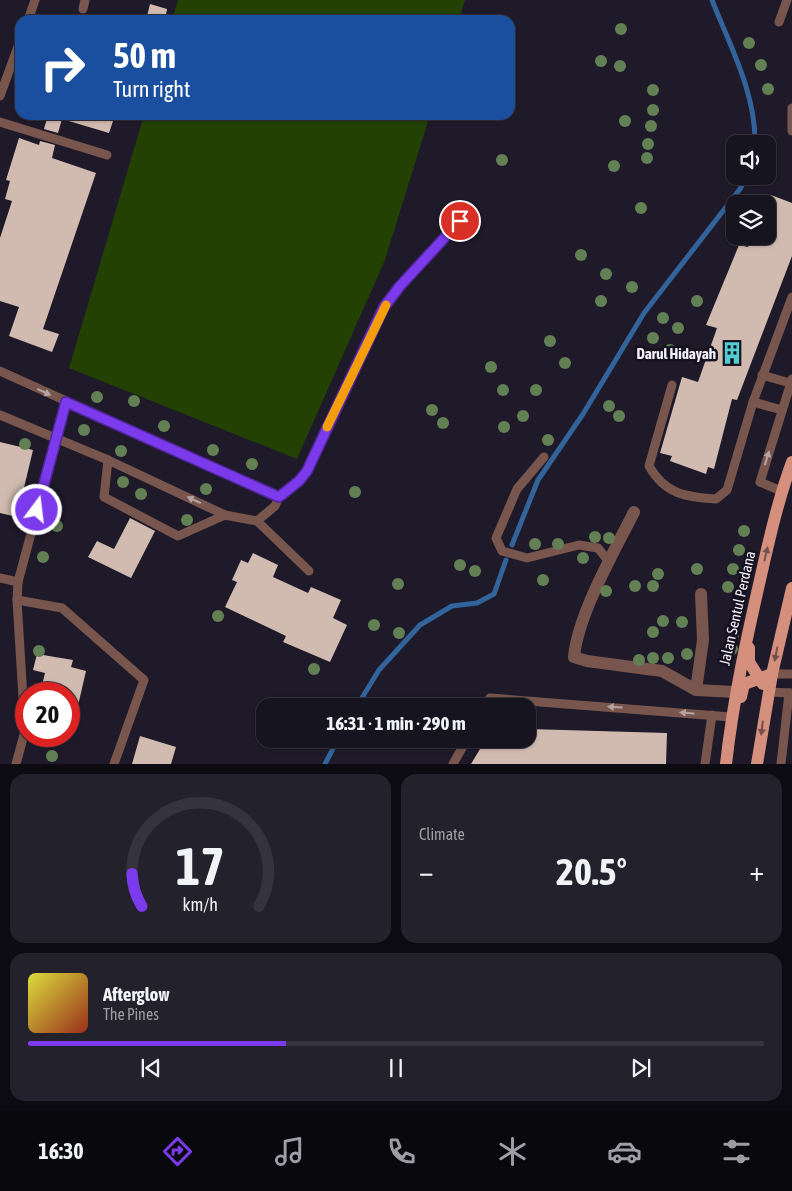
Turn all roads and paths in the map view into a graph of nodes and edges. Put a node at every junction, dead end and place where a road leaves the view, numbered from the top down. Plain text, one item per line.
1 (35, 0) edge
2 (787, 0) edge
3 (30, 15) edge
4 (779, 22) dead end
5 (15, 55) edge
6 (0, 96) edge
7 (792, 108) edge
8 (0, 122) edge
9 (792, 131) edge
10 (107, 156) dead end
11 (460, 221) dead end
12 (792, 298) edge
13 (0, 371) edge
14 (762, 375) junction
15 (791, 381) edge
16 (672, 385) dead end
17 (66, 402) junction
18 (753, 402) junction
19 (782, 410) junction
20 (0, 415) edge
21 (56, 438) junction
22 (544, 457) dead end
23 (108, 460) junction
24 (792, 462) edge
25 (781, 491) junction
26 (279, 497) junction
27 (634, 512) dead end
28 (225, 515) junction
29 (257, 521) junction
30 (609, 562) junction
31 (309, 571) dead end
32 (0, 578) edge
33 (18, 582) junction
34 (792, 588) edge
35 (701, 594) dead end
36 (17, 600) junction
37 (748, 631) junction
38 (772, 674) junction
39 (792, 674) edge
40 (759, 678) junction
41 (696, 690) junction
42 (736, 692) junction
43 (768, 692) junction
44 (790, 693) edge
45 (536, 702) edge
46 (712, 715) junction
47 (731, 723) junction
48 (462, 748) edge
49 (16, 764) edge
50 (114, 764) edge
51 (453, 764) edge
52 (705, 764) edge
53 (726, 764) edge
54 (757, 764) edge
55 (781, 764) edge

1 - 3 lane
2 - 4 lane
5 - 6 lane
7 - 9 lane
8 - 10 lane
11 - 26 lane
12 - 14 lane
13 -> 17 lane
14 - 15 lane
14 - 18 lane
15 - 19 lane
16 - 18 lane
17 - 21 lane
17 - 26 lane
18 - 19 lane
25 -> 19 lane
20 - 21 lane
21 - 23 lane
21 - 33 lane
22 - 30 lane
28 -> 23 lane
23 - 28 lane
24 - 25 main road, Jalan Sentul Perdana
37 -> 25 main road, Jalan Sentul Perdana
26 - 29 lane
27 - 30 street
28 - 29 lane
29 - 31 lane
30 - 41 street
32 - 33 lane
33 - 36 lane
34 -> 38 main road
35 - 41 street
36 - 49 lane
36 - 50 lane
37 - 40 main road
37 - 42 main road, Jalan Sentul Perdana
38 - 39 lane
38 - 40 main road
38 - 43 main road
40 - 43 main road
40 - 47 main road
41 - 42 street
42 - 47 main road, Jalan Sentul Perdana
43 - 44 lane
43 -> 54 main road
44 - 55 lane
46 -> 45 lane
46 - 47 lane
46 - 52 lane
47 - 53 main road, Jalan Sentul Perdana
48 - 51 lane

